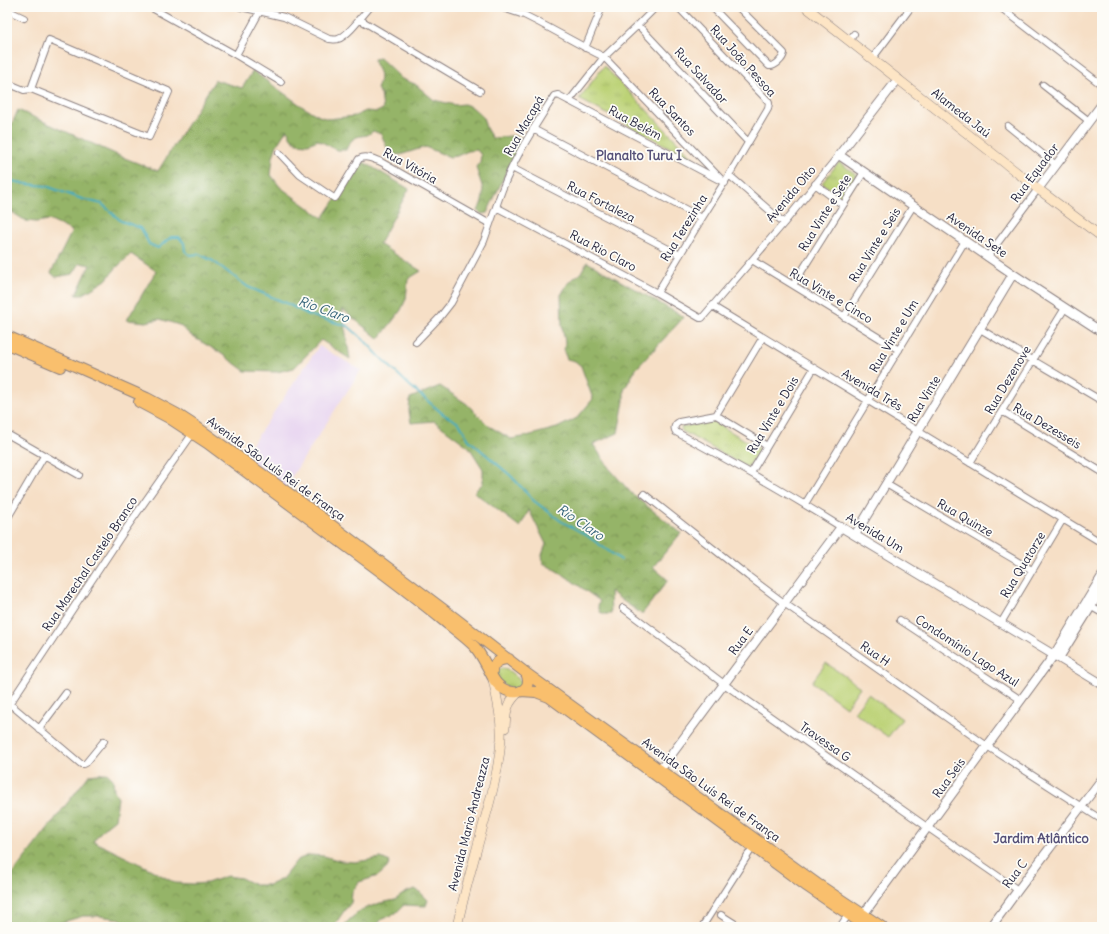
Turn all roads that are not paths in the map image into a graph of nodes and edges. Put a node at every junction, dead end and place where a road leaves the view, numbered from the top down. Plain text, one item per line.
1 (150, 7) edge
2 (241, 7) edge
3 (370, 7) edge
4 (500, 7) edge
5 (602, 7) edge
6 (656, 7) edge
7 (678, 7) edge
8 (712, 7) edge
9 (738, 7) edge
10 (806, 7) edge
11 (911, 7) edge
12 (1000, 7) edge
13 (7, 10) edge
14 (260, 11) junction
15 (24, 18) dead end
16 (359, 19) junction
17 (638, 25) junction
18 (585, 48) junction
19 (236, 55) junction
20 (604, 57) junction
21 (872, 59) junction
22 (898, 78) junction
23 (281, 82) dead end
24 (7, 83) edge
25 (1043, 85) dead end
26 (1102, 85) edge
27 (31, 89) junction
28 (480, 91) dead end
29 (556, 95) joint
30 (569, 101) junction
31 (1102, 104) edge
32 (1089, 121) junction
33 (1008, 126) dead end
34 (533, 129) junction
35 (748, 142) junction
36 (279, 153) dead end
37 (839, 155) junction
38 (1056, 165) junction
39 (512, 168) junction
40 (864, 172) junction
41 (729, 175) junction
42 (725, 183) junction
43 (815, 184) junction
44 (1038, 189) junction
45 (843, 205) junction
46 (913, 206) junction
47 (496, 207) junction
48 (702, 218) junction
49 (784, 223) junction
50 (490, 224) junction
51 (1102, 237) edge
52 (965, 241) junction
53 (680, 255) junction
54 (987, 256) junction
55 (752, 260) junction
56 (1013, 274) junction
57 (793, 285) junction
58 (657, 293) junction
59 (712, 306) junction
60 (1065, 308) junction
61 (698, 317) joint
62 (844, 317) junction
63 (980, 330) junction
64 (1102, 332) edge
65 (7, 336) edge
66 (763, 337) junction
67 (416, 342) dead end
68 (7, 344) edge
69 (899, 350) junction
70 (1033, 360) junction
71 (814, 368) junction
72 (868, 400) junction
73 (1102, 401) edge
74 (1002, 411) junction
75 (716, 415) junction
76 (918, 431) junction
77 (193, 433) junction
78 (7, 434) edge
79 (767, 446) junction
80 (44, 456) junction
81 (970, 463) junction
82 (1102, 472) edge
83 (751, 473) junction
84 (79, 475) dead end
85 (886, 484) junction
86 (644, 494) dead end
87 (805, 504) junction
88 (7, 519) edge
89 (1063, 519) junction
90 (841, 527) junction
91 (855, 535) junction
92 (1102, 543) edge
93 (1032, 570) junction
94 (1102, 576) edge
95 (1102, 589) edge
96 (784, 603) junction
97 (1088, 605) junction
98 (623, 608) dead end
99 (1102, 613) edge
100 (900, 620) dead end
101 (1001, 622) junction
102 (1057, 657) junction
103 (509, 659) junction
104 (526, 673) junction
105 (493, 678) junction
106 (724, 684) junction
107 (1102, 684) edge
108 (521, 691) junction
109 (66, 694) dead end
110 (1021, 700) junction
111 (8, 706) edge
112 (38, 728) junction
113 (104, 741) dead end
114 (987, 746) junction
115 (660, 770) junction
116 (1102, 779) edge
117 (1081, 806) junction
118 (1102, 820) edge
119 (927, 827) junction
120 (753, 847) junction
121 (1018, 890) junction
122 (721, 915) dead end
123 (848, 915) junction
124 (863, 915) junction
125 (457, 927) edge
126 (702, 927) edge
127 (740, 927) edge
128 (840, 927) edge
129 (867, 927) edge
130 (882, 927) edge
131 (991, 927) edge

1 - 19 street
2 - 14 street
3 - 16 street
4 - 18 street
5 - 18 street
6 - 17 street
7 - 35 street, Rua João Pessoa
8 - 9 street
10 - 21 main road, Alameda Jaú
11 - 21 street
12 - 26 street
13 - 15 street
14 - 16 street
14 - 19 street
16 - 28 street
17 - 20 street
17 - 35 street, Rua Salvador
18 - 20 street
19 - 23 street
20 - 30 street
20 - 42 street, Rua Santos
21 - 22 main road, Alameda Jaú
22 - 37 street, Avenida Oito
22 - 44 main road, Alameda Jaú
24 - 27 street
25 - 32 street
27 - 27 street
29 - 30 street, Rua Belém
29 - 34 street, Rua Macapá
30 - 42 street, Rua Belém
31 - 32 street, Rua Equador
32 - 38 street, Rua Equador
33 - 38 street
34 - 39 street, Rua Macapá
34 - 48 street
35 - 41 street, Rua João Pessoa
36 - 50 street, Rua Vitória
37 - 40 street, Avenida Sete
37 - 43 street, Avenida Oito
38 - 44 street, Rua Equador
39 - 47 street
39 - 53 street, Rua Fortaleza
40 - 45 street, Rua Vinte e Sete
40 - 46 street, Avenida Sete
41 - 42 street, Rua Terezinha
41 - 49 street
42 - 48 street, Rua Terezinha
43 - 45 street
43 - 49 street, Avenida Oito
44 - 51 main road, Alameda Jaú
44 - 54 street, Rua Equador
45 - 57 street, Rua Vinte e Sete
46 - 52 street, Avenida Sete
46 - 62 street, Rua Vinte e Seis
47 - 50 street
47 - 58 street, Rua Rio Claro
48 - 53 street, Rua Terezinha
49 - 55 street, Avenida Oito
50 - 67 street
52 - 54 street, Avenida Sete
52 - 69 street, Rua Vinte e Um
53 - 58 street, Rua Terezinha
54 - 56 street, Avenida Sete
55 - 57 street, Rua Vinte e Cinco
55 - 59 street, Avenida Oito
56 - 60 street, Avenida Sete
56 - 63 street, Rua Vinte
57 - 62 street, Rua Vinte e Cinco
58 - 61 street, Rua Rio Claro
59 - 61 street, Avenida Oito
59 - 66 street, Avenida Três
60 - 64 street, Avenida Sete
60 - 70 street, Rua Dezenove
62 - 69 street, Rua Vinte e Cinco
63 - 70 street
63 - 76 street, Rua Vinte
65 - 103 main road, Avenida São Luís Rei de França
66 - 71 street, Avenida Três
66 - 75 street
68 - 77 main road, Avenida São Luís Rei de França
69 - 72 street, Rua Vinte e Um
70 - 73 street
70 - 74 street, Rua Dezenove
71 - 72 street, Avenida Três
71 - 79 street, Rua Vinte e Dois
72 - 76 street, Avenida Três
72 - 87 street, Rua Vinte e Um
74 - 81 street, Rua Dezenove
74 - 82 street, Rua Dezesseis
75 - 79 street
75 - 83 street, Avenida Um
76 - 81 street, Avenida Três
76 - 85 street, Rua Vinte
77 - 105 main road, Avenida São Luís Rei de França
77 - 111 street, Rua Marechal Castelo Branco
78 - 80 street
79 - 83 street, Rua Vinte e Dois
80 - 84 street
80 - 88 street
81 - 89 street, Avenida Três
83 - 87 street, Avenida Um
85 - 91 street, Rua Vinte
85 - 93 street, Rua Quinze
86 - 96 street, Rua H
87 - 90 street, Avenida Um
89 - 92 street, Avenida Três
89 - 93 street, Rua Quatorze
90 - 91 street, Avenida Um
90 - 96 street, Rua E
91 - 101 street, Avenida Um
93 - 101 street, Rua Quatorze
94 - 97 street
95 - 97 street
96 - 106 street, Rua E
96 - 114 street, Rua H
97 - 99 street
97 - 102 street, Rua Seis
98 - 106 street, Travessa G
100 - 110 street, Condomínio Lago Azul
101 - 102 street, Avenida Um
102 - 107 street, Avenida Um
102 - 110 street, Rua Seis
103 - 104 main road
103 - 105 main road
104 - 108 main road
104 - 115 main road, Avenida São Luís Rei de França
105 - 108 main road
105 - 125 main road, Avenida Mario Andreazza
106 - 115 street, Rua E
106 - 119 street, Travessa G
108 - 120 main road, Avenida São Luís Rei de França
108 - 125 main road, Avenida Mario Andreazza
109 - 112 street
110 - 114 street, Rua Seis
111 - 112 street
112 - 113 street
114 - 117 street, Rua H
114 - 119 street, Rua Seis
115 - 124 main road, Avenida São Luís Rei de França
116 - 117 street, Rua C
117 - 118 street, Rua H
117 - 121 street, Rua C
119 - 121 street, Travessa G
119 - 124 street, Rua Seis
120 - 123 main road, Avenida São Luís Rei de França
120 - 126 street
121 - 131 street, Rua C
122 - 127 street
123 - 128 street
123 - 129 main road, Avenida São Luís Rei de França
124 - 130 main road, Avenida São Luís Rei de França

